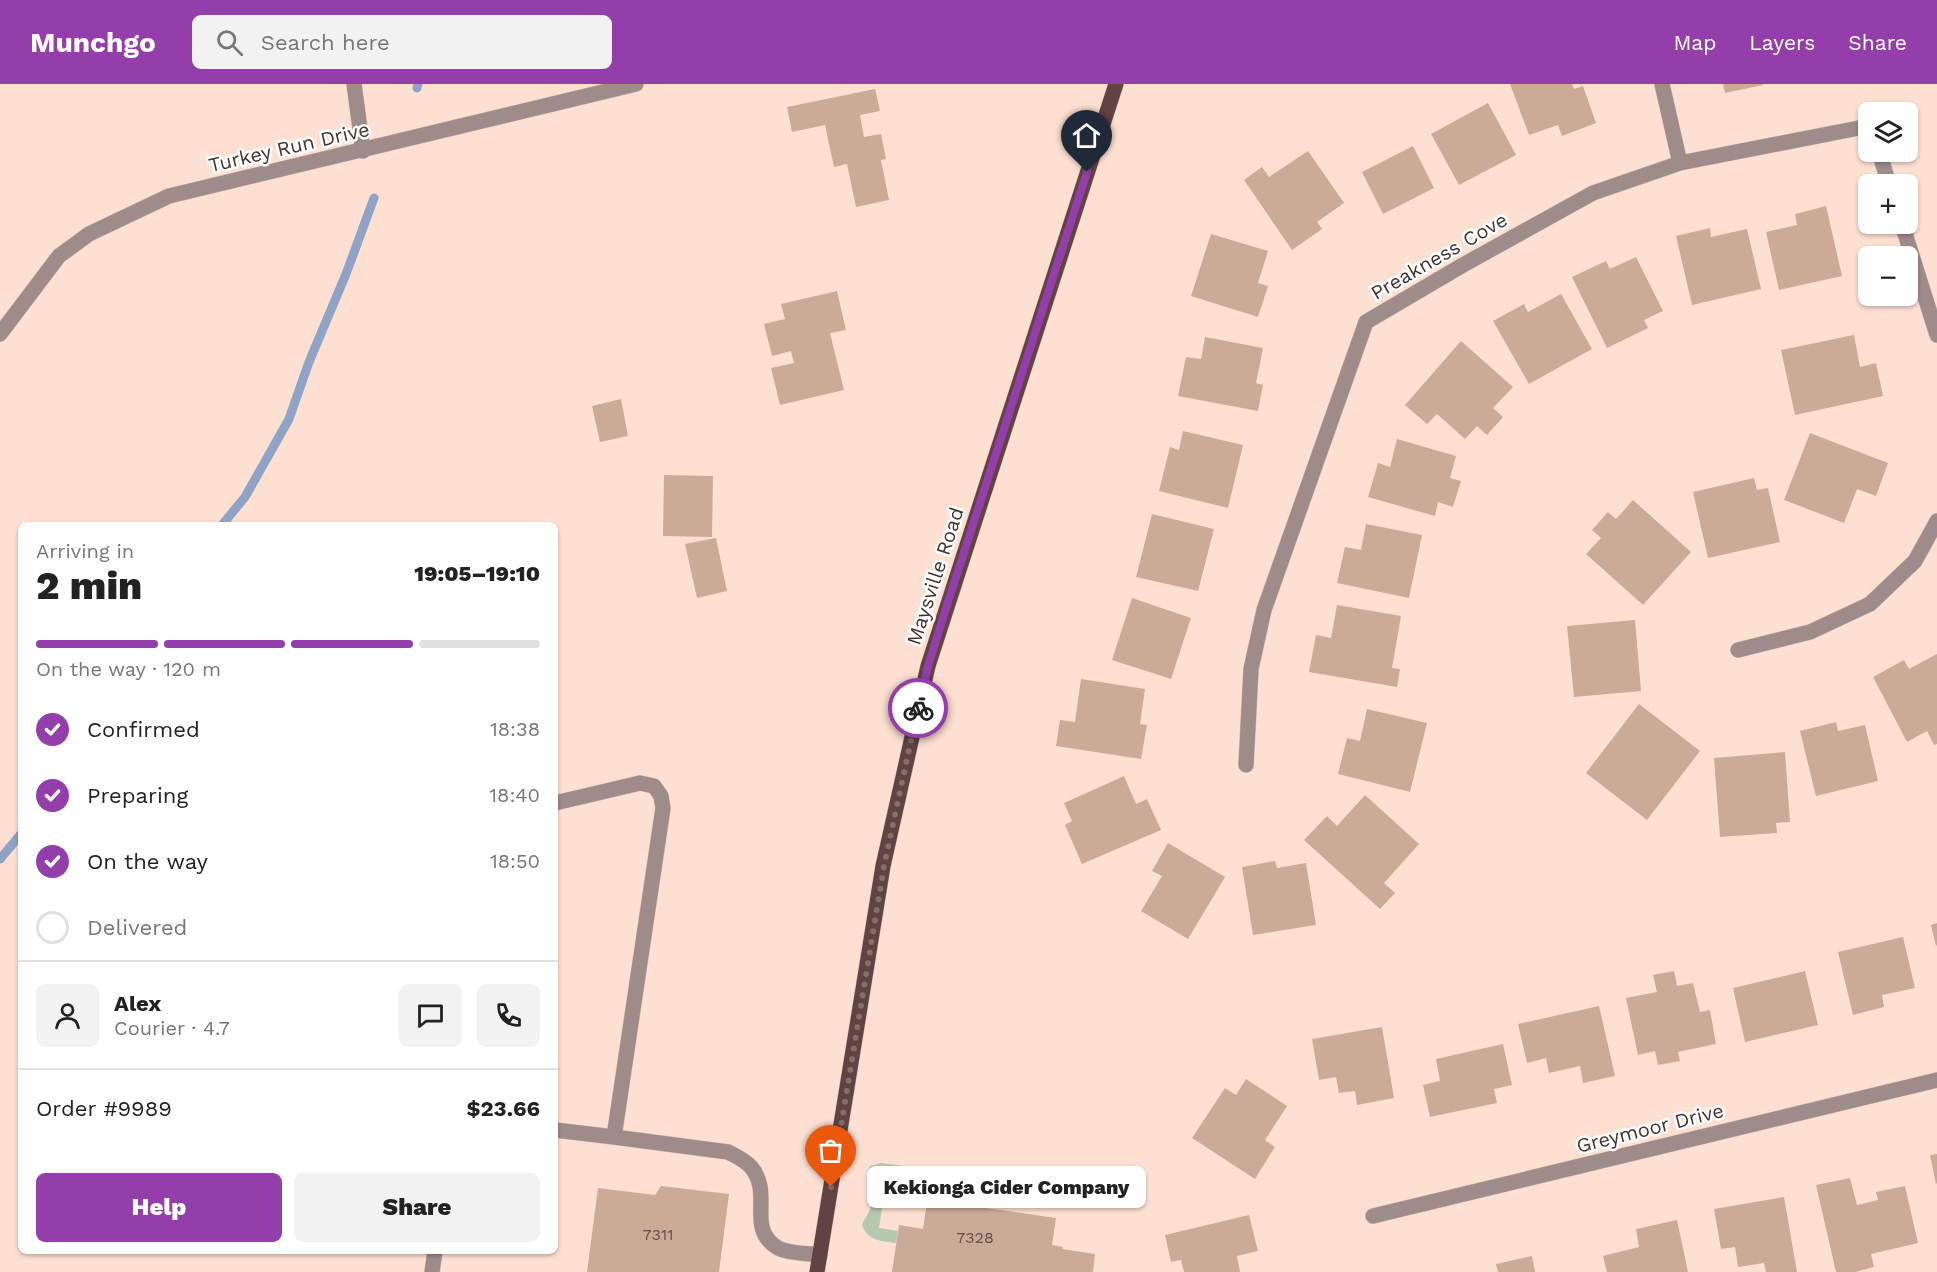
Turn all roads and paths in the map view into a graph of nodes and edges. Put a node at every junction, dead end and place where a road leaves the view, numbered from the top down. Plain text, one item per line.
1 (354, 84) edge
2 (636, 84) edge
3 (1116, 84) edge
4 (1662, 84) edge
5 (1858, 128) edge
6 (363, 151) junction
7 (1680, 164) junction
8 (1905, 234) edge
9 (0, 334) edge
10 (1937, 335) edge
11 (1937, 521) edge
12 (1738, 650) dead end
13 (1246, 765) dead end
14 (558, 802) edge
15 (1937, 1080) edge
16 (558, 1130) edge
17 (614, 1137) junction
18 (1373, 1216) dead end
19 (435, 1254) edge
20 (820, 1255) junction
21 (432, 1272) edge
22 (817, 1272) edge

1 - 6 street
2 - 6 street, Turkey Run Drive
3 - 20 main road, Maysville Road
4 - 7 street
5 - 7 street, Preakness Cove
6 - 9 street, Turkey Run Drive
7 - 13 street, Preakness Cove
8 - 10 street
11 - 12 street
14 - 17 street
15 - 18 street, Greymoor Drive
16 - 17 street
17 - 20 street
19 - 21 street
20 - 22 main road, Maysville Road

